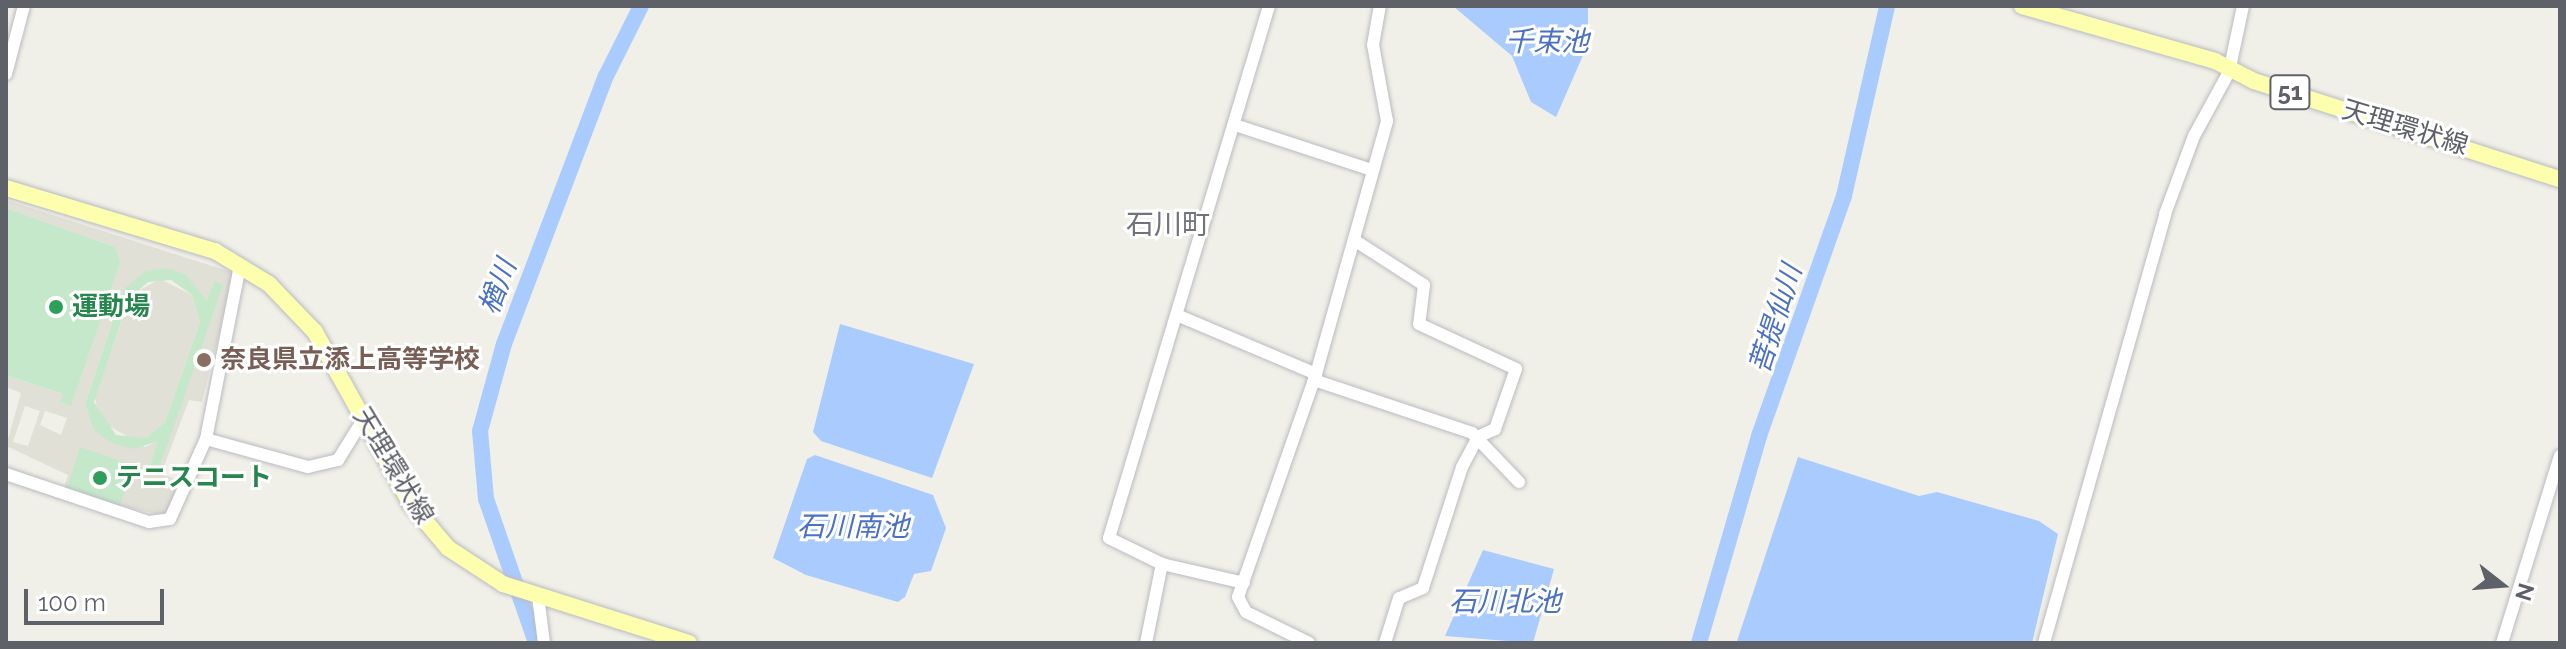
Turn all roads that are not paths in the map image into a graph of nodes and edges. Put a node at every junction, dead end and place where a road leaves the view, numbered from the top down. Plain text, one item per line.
1 (24, 6) edge
2 (1269, 6) edge
3 (1380, 6) edge
4 (2022, 6) edge
5 (2243, 6) edge
6 (2057, 10) edge
7 (2229, 72) junction
8 (6, 74) edge
9 (1235, 125) junction
10 (1372, 170) junction
11 (2560, 179) edge
12 (6, 188) edge
13 (1354, 240) junction
14 (240, 265) junction
15 (1177, 315) junction
16 (1315, 377) junction
17 (364, 418) junction
18 (1478, 437) junction
19 (206, 439) junction
20 (2560, 456) edge
21 (6, 474) edge
22 (1519, 482) dead end
23 (1162, 564) junction
24 (1244, 583) junction
25 (535, 595) junction
26 (544, 643) edge
27 (689, 643) edge
28 (1146, 643) edge
29 (1309, 643) edge
30 (1385, 643) edge
31 (2044, 643) edge
32 (2502, 643) edge

1 - 8 street
2 - 9 street
3 - 10 street
4 - 6 main road, 天理環状線 / 51
5 - 7 street
6 - 7 main road, 天理環状線 / 51
7 - 11 main road, 天理環状線 / 51
7 - 31 street
9 - 10 street
9 - 15 street
10 - 13 street
12 - 14 main road, 天理環状線
13 - 16 street
13 - 18 street
14 - 17 main road, 天理環状線
14 - 19 street
15 - 16 street
15 - 23 street
16 - 18 street
16 - 24 street
17 - 19 street
17 - 25 main road, 天理環状線
18 - 22 street
18 - 30 street
19 - 21 street
20 - 32 street
23 - 24 street
23 - 28 street
24 - 29 street
25 - 26 street
25 - 27 main road, 天理環状線

